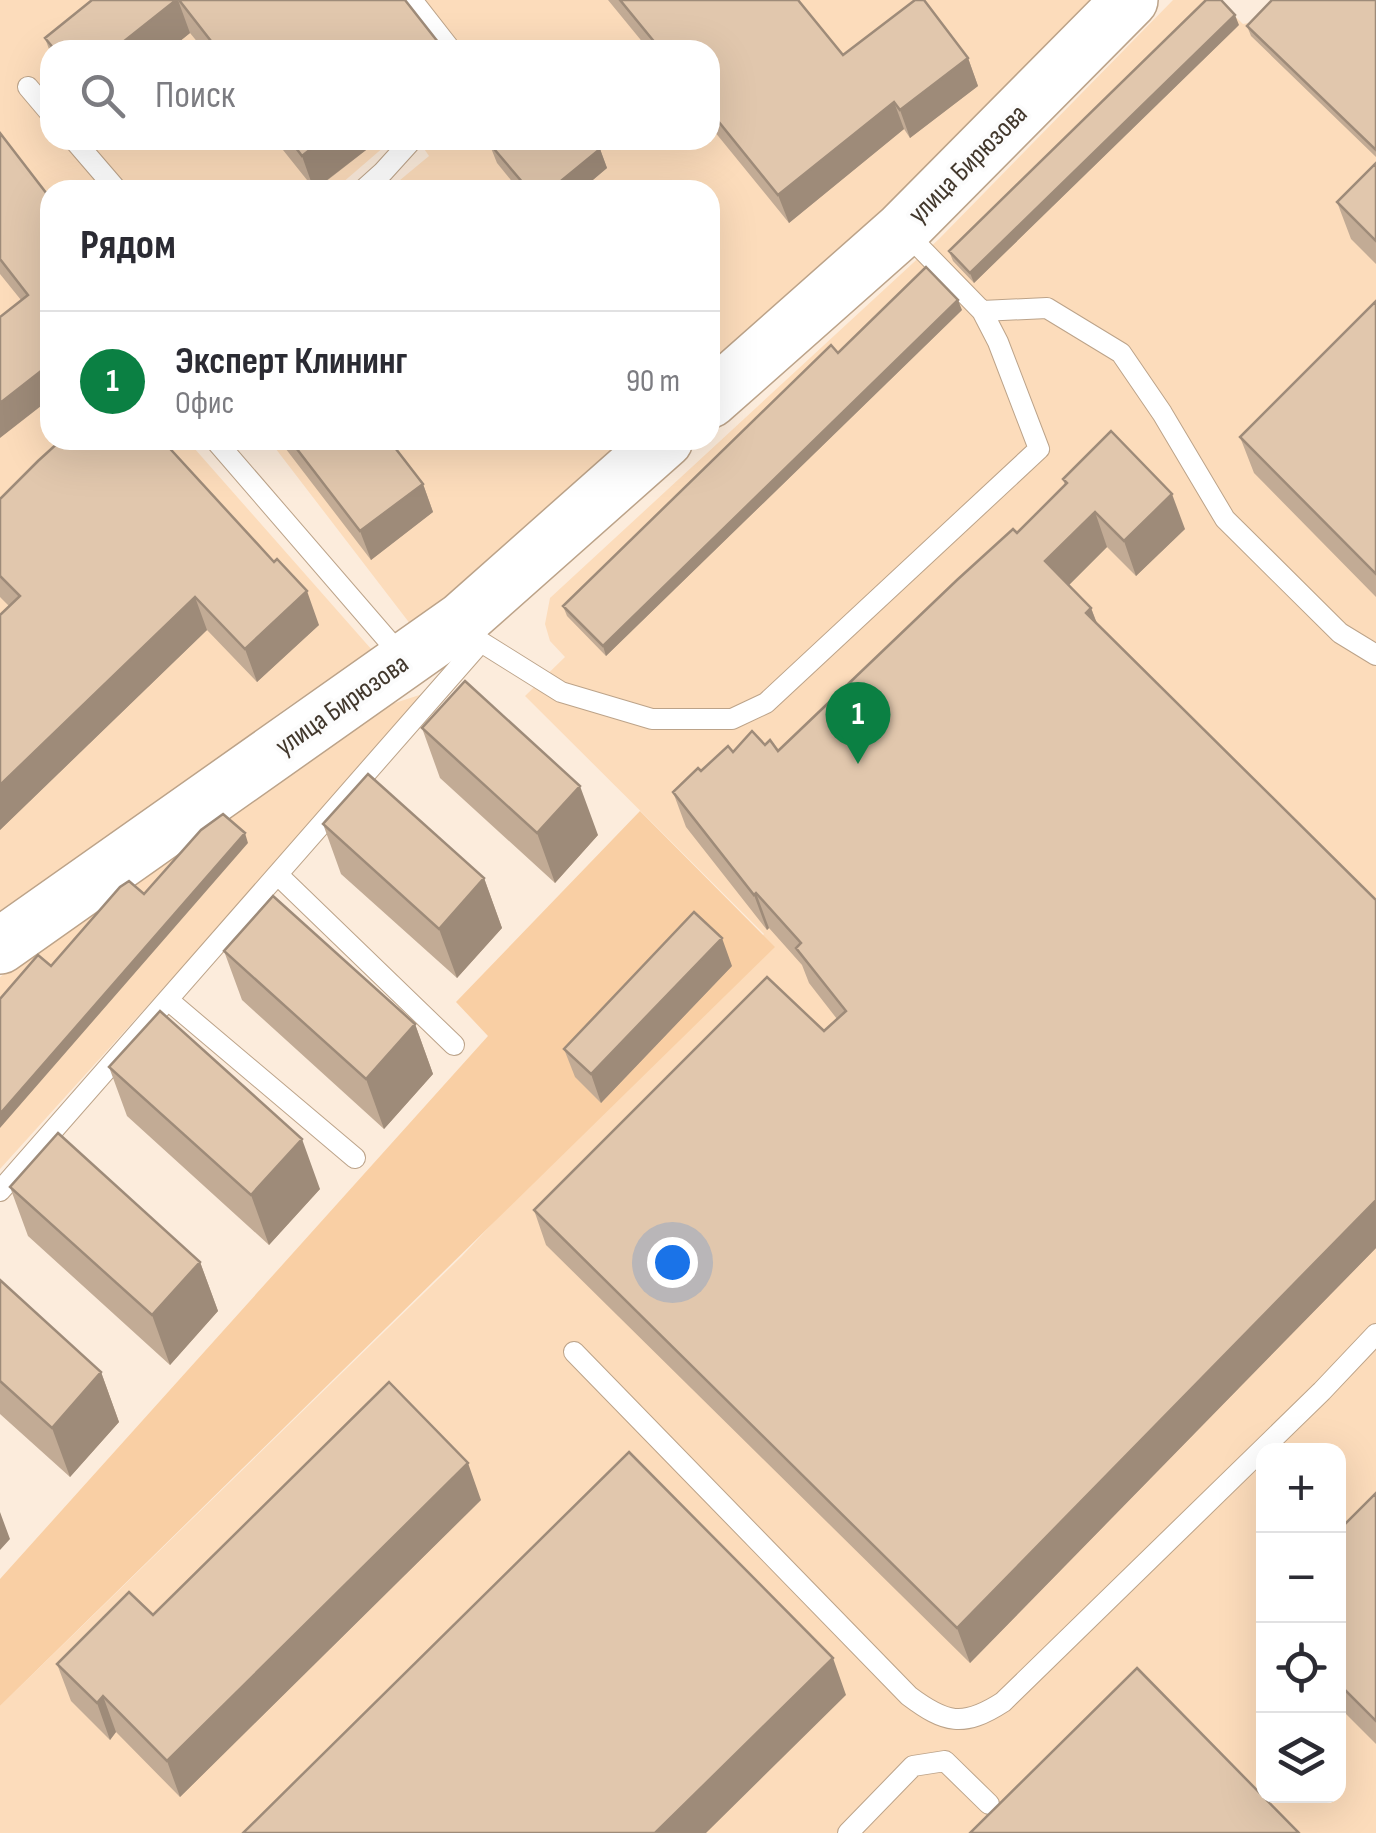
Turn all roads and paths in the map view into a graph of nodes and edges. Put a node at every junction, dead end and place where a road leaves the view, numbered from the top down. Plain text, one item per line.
1 (412, 0) edge
2 (1130, 0) edge
3 (443, 40) edge
4 (28, 87) dead end
5 (40, 101) edge
6 (83, 150) edge
7 (403, 150) edge
8 (109, 180) edge
9 (374, 180) edge
10 (902, 230) junction
11 (982, 311) junction
12 (720, 391) edge
13 (224, 450) edge
14 (656, 450) edge
15 (472, 631) junction
16 (1376, 655) edge
17 (406, 660) junction
18 (278, 875) junction
19 (0, 946) edge
20 (168, 1000) junction
21 (454, 1046) dead end
22 (355, 1158) dead end
23 (0, 1190) edge
24 (1376, 1334) edge
25 (574, 1352) dead end
26 (990, 1804) dead end
27 (848, 1833) edge

1 - 3 lane
2 - 10 main road, улица Бирюзова
4 - 5 lane
6 - 8 lane
7 - 9 lane
10 - 11 lane
10 - 12 main road, улица Бирюзова
11 - 15 lane
11 - 16 lane
13 - 17 lane
14 - 15 main road, улица Бирюзова
15 - 17 main road, улица Бирюзова
15 - 18 lane
17 - 19 main road, улица Бирюзова
18 - 20 lane
18 - 21 lane
20 - 22 lane
20 - 23 lane
24 - 25 lane
26 - 27 lane

